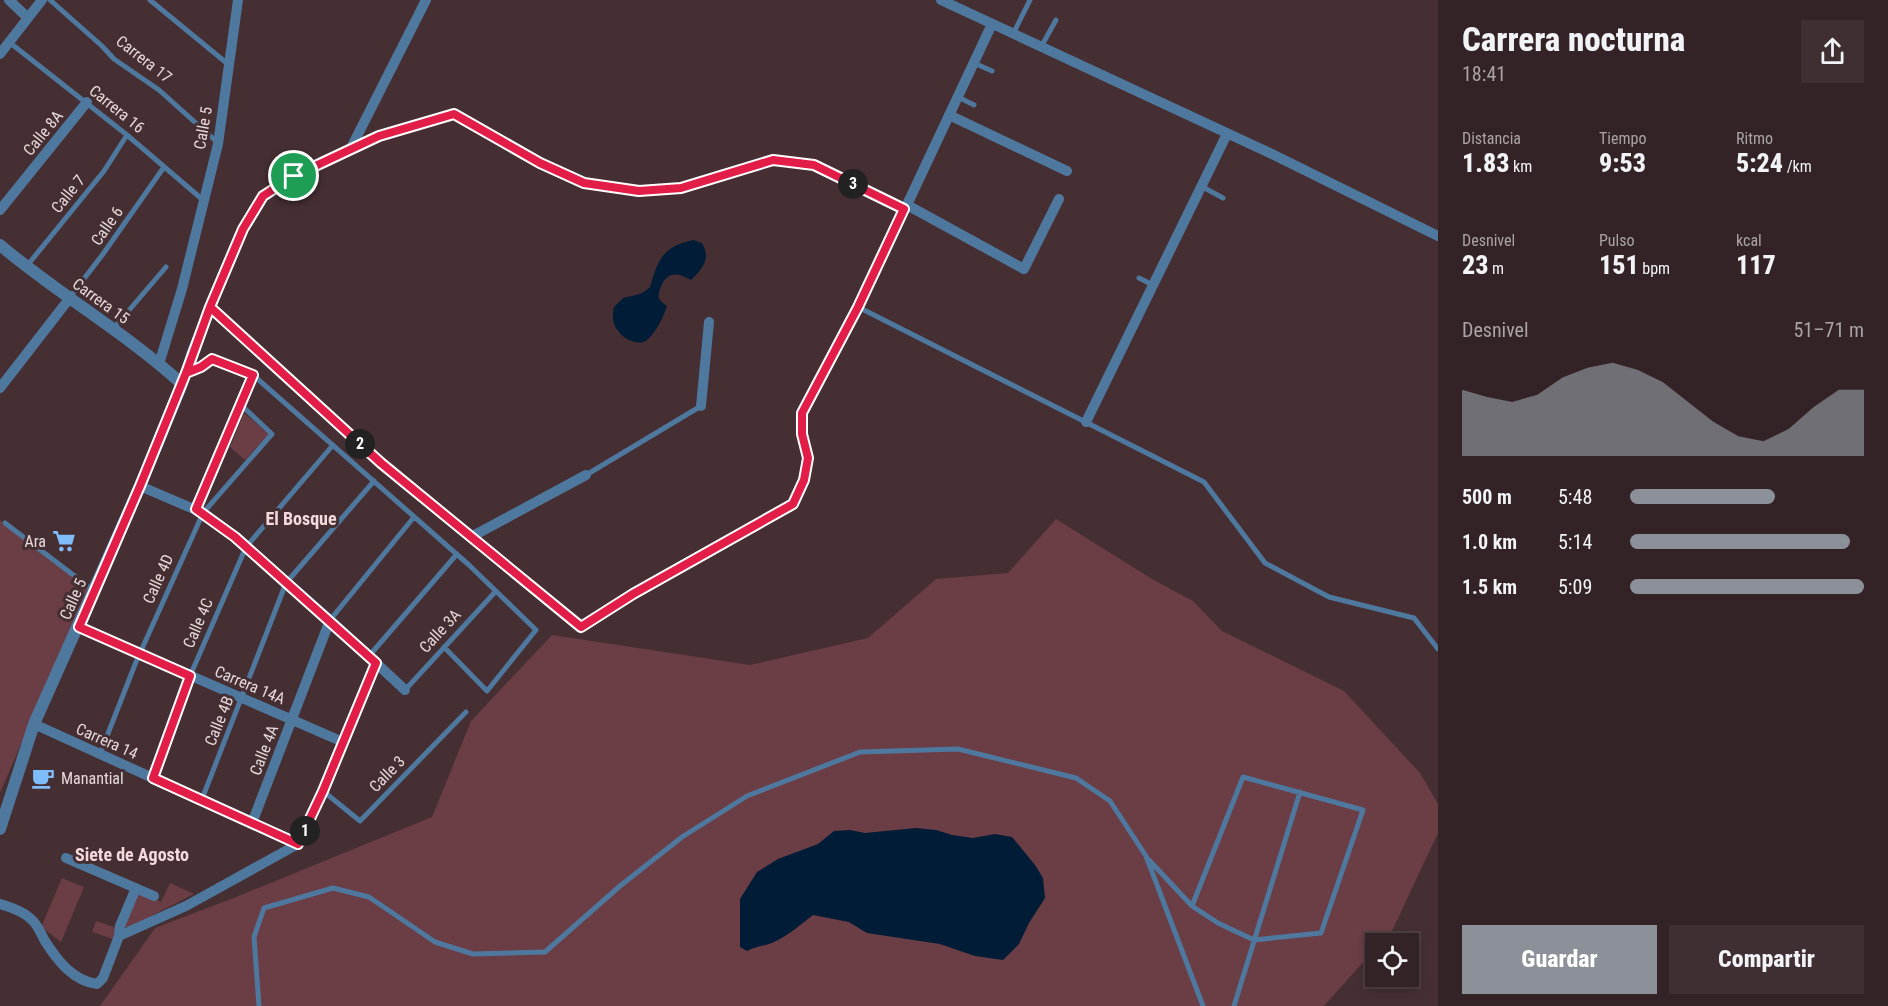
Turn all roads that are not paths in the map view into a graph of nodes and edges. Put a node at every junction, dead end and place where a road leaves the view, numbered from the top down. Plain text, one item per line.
1 (9, 0) edge
2 (42, 0) edge
3 (50, 0) edge
4 (150, 0) edge
5 (426, 0) edge
6 (941, 0) edge
7 (1030, 0) edge
8 (236, 1) edge
9 (27, 17) junction
10 (1056, 20) dead end
11 (992, 24) junction
12 (1013, 34) junction
13 (9, 42) junction
14 (1041, 47) junction
15 (0, 54) edge
16 (974, 63) junction
17 (230, 66) junction
18 (993, 71) dead end
19 (958, 97) junction
20 (87, 102) junction
21 (974, 105) dead end
22 (949, 115) junction
23 (1227, 134) junction
24 (127, 135) junction
25 (218, 144) junction
26 (350, 150) junction
27 (164, 166) junction
28 (1067, 171) dead end
29 (1201, 186) junction
30 (1223, 198) dead end
31 (1059, 199) dead end
32 (205, 201) junction
33 (906, 207) junction
34 (0, 210) edge
35 (1438, 236) edge
36 (0, 245) edge
37 (26, 267) junction
38 (166, 267) dead end
39 (1139, 278) dead end
40 (1153, 285) junction
41 (69, 299) junction
42 (210, 307) junction
43 (858, 307) junction
44 (709, 322) dead end
45 (112, 330) junction
46 (159, 364) junction
47 (253, 375) junction
48 (184, 379) junction
49 (1, 384) edge
50 (240, 404) junction
51 (701, 406) joint
52 (1086, 422) junction
53 (333, 445) junction
54 (586, 475) joint
55 (374, 481) junction
56 (140, 486) junction
57 (200, 511) junction
58 (414, 517) junction
59 (5, 524) dead end
60 (471, 537) junction
61 (246, 547) junction
62 (457, 554) junction
63 (286, 583) junction
64 (94, 591) junction
65 (496, 591) junction
66 (330, 620) junction
67 (79, 627) junction
68 (581, 627) joint
69 (444, 647) junction
70 (1438, 649) edge
71 (140, 654) junction
72 (372, 659) junction
73 (190, 676) junction
74 (405, 690) joint
75 (243, 698) junction
76 (466, 712) dead end
77 (291, 720) junction
78 (34, 724) junction
79 (343, 742) junction
80 (100, 754) junction
81 (153, 778) junction
82 (323, 791) junction
83 (1300, 792) junction
84 (202, 801) junction
85 (252, 823) junction
86 (0, 829) edge
87 (298, 844) junction
88 (1146, 856) junction
89 (66, 858) dead end
90 (136, 888) junction
91 (154, 896) dead end
92 (0, 904) edge
93 (1192, 906) junction
94 (119, 936) junction
95 (1254, 940) junction
96 (259, 1006) edge
97 (1203, 1006) edge
98 (1234, 1006) edge

1 - 9 street
2 - 9 street
3 - 25 lane, Carrera 17
4 - 17 lane
5 - 26 street
6 - 11 street
7 - 12 lane
8 - 17 street, Calle 5
9 - 13 street
10 - 14 lane
11 - 12 street
11 - 16 street
12 - 14 street
13 - 15 street
13 - 20 lane, Carrera 16
14 - 23 street
16 - 18 lane
16 - 19 street
17 - 25 street, Calle 5
19 - 21 lane
19 - 22 street
20 - 24 lane, Carrera 16
20 - 34 street, Calle 8A
22 - 28 street
22 - 33 street
23 - 29 street
23 - 35 street
24 - 27 lane, Carrera 16
24 - 37 lane, Calle 7
25 - 32 street, Calle 5
26 - 33 street
26 - 42 street
27 - 32 lane, Carrera 16
27 - 41 lane, Calle 6
29 - 30 lane
29 - 40 street
31 - 33 street
32 - 46 street, Calle 5
33 - 43 lane
36 - 37 street, Carrera 15
37 - 41 street, Carrera 15
38 - 45 lane
39 - 40 lane
40 - 52 street
41 - 45 street, Carrera 15
41 - 49 street
42 - 48 street
42 - 60 street
43 - 52 lane
43 - 68 lane
44 - 51 street
45 - 46 street, Carrera 15
46 - 48 street, Carrera 15
47 - 48 lane
47 - 50 lane, Calle 4D
47 - 53 lane
48 - 56 street, Calle 5
50 - 57 lane, Calle 4D
50 - 57 lane, Calle 4D
51 - 54 lane
52 - 70 lane
53 - 55 lane
53 - 61 lane, Calle 4C
54 - 60 street
55 - 58 lane
55 - 63 lane
56 - 57 street
56 - 64 street, Calle 5
57 - 61 street
57 - 71 lane, Calle 4D
58 - 62 lane
58 - 66 lane
59 - 64 lane
60 - 68 street
61 - 63 street
61 - 73 lane, Calle 4C
62 - 65 lane
62 - 72 lane
63 - 66 street
63 - 75 lane, Calle 4B
64 - 67 street, Calle 5
65 - 69 lane, Calle 3A
65 - 69 lane
66 - 72 street
66 - 77 street, Calle 4A
67 - 71 street, Carrera 14A
67 - 78 street, Calle 5
69 - 74 lane, Calle 3A
71 - 73 street, Carrera 14A
71 - 80 lane, Calle 4D
72 - 74 street
72 - 79 street
73 - 75 street, Carrera 14A
73 - 81 lane, Calle 4C
75 - 77 street, Carrera 14A
75 - 84 lane, Calle 4B
76 - 82 lane, Calle 3
77 - 79 street, Carrera 14A
77 - 85 street, Calle 4A
78 - 80 street, Carrera 14
78 - 86 street, Calle 5
79 - 82 street
80 - 81 street, Carrera 14
81 - 84 street, Carrera 14
82 - 87 street
83 - 93 lane
83 - 95 lane
83 - 95 lane
84 - 85 street, Carrera 14
85 - 87 street, Carrera 14
87 - 94 street
88 - 93 lane
88 - 96 lane
88 - 97 lane
89 - 90 street
90 - 91 street
90 - 94 street
92 - 94 street
93 - 95 lane
95 - 98 lane

